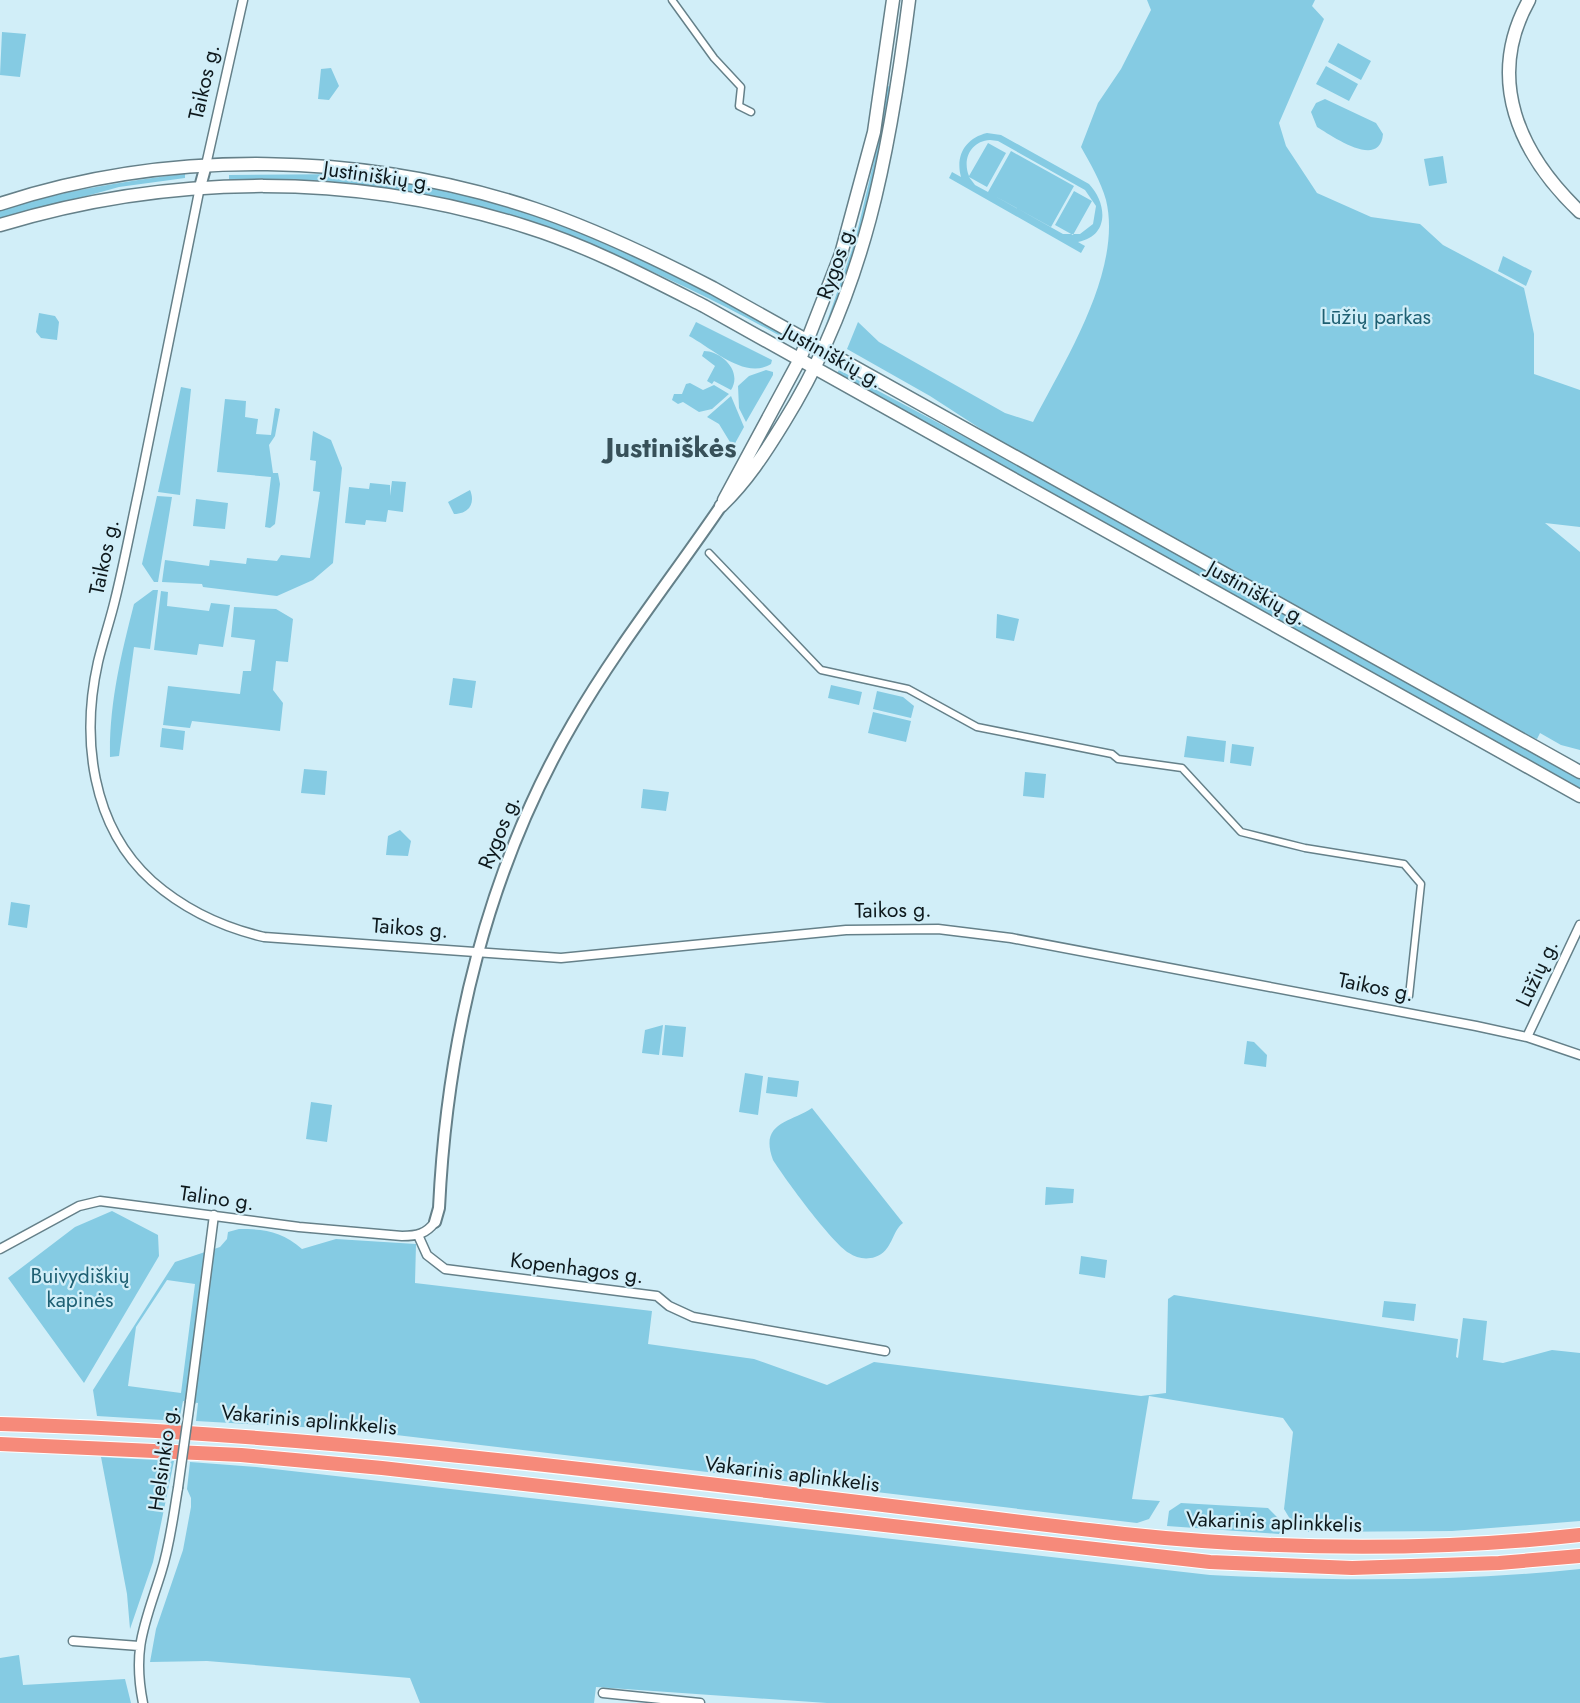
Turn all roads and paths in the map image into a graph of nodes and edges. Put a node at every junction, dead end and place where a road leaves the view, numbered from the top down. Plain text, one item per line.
1 (243, 0) edge
2 (672, 0) edge
3 (893, 0) edge
4 (909, 0) edge
5 (1529, 0) edge
6 (751, 112) dead end
7 (206, 165) junction
8 (200, 186) junction
9 (0, 204) edge
10 (1580, 212) edge
11 (0, 225) edge
12 (808, 340) junction
13 (824, 349) junction
14 (800, 359) junction
15 (816, 368) junction
16 (721, 506) junction
17 (709, 553) dead end
18 (1580, 772) edge
19 (1580, 796) edge
20 (1580, 925) edge
21 (477, 953) junction
22 (1409, 996) dead end
23 (1527, 1037) junction
24 (1580, 1055) edge
25 (214, 1215) junction
26 (435, 1222) joint
27 (418, 1235) junction
28 (0, 1249) edge
29 (885, 1351) dead end
30 (0, 1424) edge
31 (0, 1444) edge
32 (1580, 1535) edge
33 (1580, 1556) edge
34 (73, 1641) dead end
35 (139, 1646) junction
36 (603, 1693) dead end
37 (630, 1700) edge
38 (143, 1703) edge
39 (700, 1703) edge

1 - 7 street, Taikos g.
2 - 6 street
3 - 12 main road, Rygos g.
4 - 13 main road, Rygos g.
5 - 10 main road
7 - 8 street, Taikos g.
7 - 9 main road, Justiniškių g.
7 - 12 main road, Justiniškių g.
8 - 11 main road, Justiniškių g.
8 - 14 main road, Justiniškių g.
8 - 21 street, Taikos g.
12 - 13 main road, Justiniškių g.
12 - 14 main road, Rygos g.
13 - 15 main road, Rygos g.
13 - 18 main road, Justiniškių g.
14 - 15 main road, Justiniškių g.
14 - 16 main road, Rygos g.
15 - 16 main road, Rygos g.
15 - 19 main road, Justiniškių g.
16 - 21 street, Rygos g.
17 - 22 street
20 - 23 street, Lūžių g.
21 - 23 street, Taikos g.
21 - 26 street, Rygos g.
23 - 24 street, Taikos g.
25 - 27 street, Talino g.
25 - 28 street, Talino g.
25 - 35 street, Helsinkio g., bridge
26 - 27 street
27 - 29 street, Kopenhagos g.
30 - 32 highway, Vakarinis aplinkkelis
31 - 33 highway, Vakarinis aplinkkelis
34 - 35 street
35 - 38 street, Helsinkio g.
36 - 37 street
37 - 39 street

